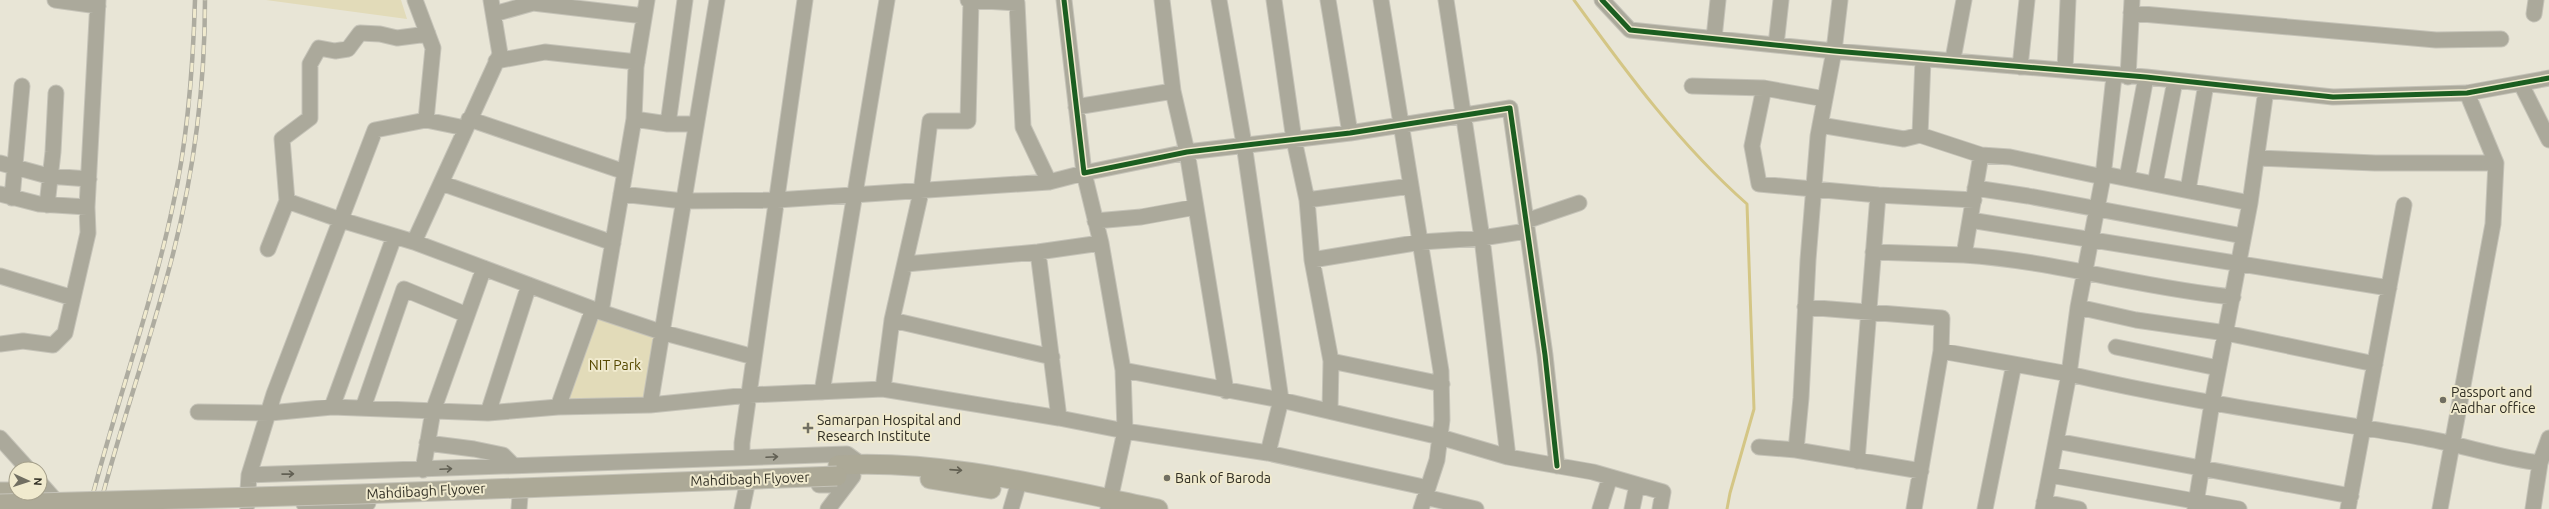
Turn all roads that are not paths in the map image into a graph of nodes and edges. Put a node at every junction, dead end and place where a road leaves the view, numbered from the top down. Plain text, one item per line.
1 (56, 0) edge
2 (415, 0) edge
3 (647, 0) edge
4 (685, 0) edge
5 (717, 0) edge
6 (805, 0) edge
7 (887, 0) edge
8 (970, 0) edge
9 (1064, 0) edge
10 (1162, 0) edge
11 (1218, 0) edge
12 (1274, 0) edge
13 (1328, 0) edge
14 (1381, 0) edge
15 (1446, 0) edge
16 (1602, 0) edge
17 (1718, 0) edge
18 (1781, 0) edge
19 (1840, 0) edge
20 (1964, 0) edge
21 (2027, 0) edge
22 (2068, 0) edge
23 (1017, 1) edge
24 (98, 3) edge
25 (2131, 6) edge
26 (492, 7) edge
27 (644, 16) junction
28 (428, 34) junction
29 (1714, 38) junction
30 (2501, 39) dead end
31 (1776, 45) junction
32 (1834, 51) junction
33 (1924, 59) junction
34 (1953, 59) junction
35 (496, 60) junction
36 (637, 62) junction
37 (2020, 66) junction
38 (2065, 70) junction
39 (2121, 76) junction
40 (2146, 77) junction
41 (2549, 78) edge
42 (2176, 81) junction
43 (2206, 84) junction
44 (2521, 84) junction
45 (22, 86) dead end
46 (1692, 86) dead end
47 (1764, 88) junction
48 (2266, 90) junction
49 (1173, 91) junction
50 (56, 93) dead end
51 (2467, 93) junction
52 (1824, 99) junction
53 (1076, 107) junction
54 (1462, 116) junction
55 (634, 119) junction
56 (426, 120) junction
57 (467, 124) junction
58 (668, 124) junction
59 (696, 124) junction
60 (1401, 124) junction
61 (1820, 125) junction
62 (1350, 133) junction
63 (1920, 136) junction
64 (1294, 140) junction
65 (2549, 140) edge
66 (1244, 144) junction
67 (1187, 152) junction
68 (1981, 155) junction
69 (2258, 158) junction
70 (0, 163) edge
71 (2496, 163) junction
72 (16, 167) junction
73 (625, 172) junction
74 (1084, 173) junction
75 (48, 176) junction
76 (2103, 176) junction
77 (2127, 178) junction
78 (89, 179) junction
79 (1049, 182) junction
80 (441, 183) junction
81 (2155, 184) junction
82 (1411, 186) junction
83 (1814, 188) junction
84 (2188, 190) junction
85 (921, 192) junction
86 (621, 194) junction
87 (1878, 194) junction
88 (1974, 194) junction
89 (6, 196) edge
90 (853, 196) junction
91 (287, 200) junction
92 (777, 200) junction
93 (1307, 200) junction
94 (683, 201) junction
95 (1579, 203) dead end
96 (2250, 203) junction
97 (47, 204) junction
98 (2404, 205) dead end
99 (87, 207) junction
100 (1196, 207) junction
101 (2096, 209) junction
102 (341, 220) junction
103 (1970, 220) junction
104 (1095, 221) junction
105 (1527, 226) junction
106 (2243, 236) junction
107 (394, 237) junction
108 (1482, 238) junction
109 (2091, 240) junction
110 (414, 242) junction
111 (1420, 242) junction
112 (1100, 243) junction
113 (613, 244) junction
114 (268, 249) dead end
115 (1038, 252) junction
116 (1873, 252) junction
117 (1964, 255) junction
118 (1312, 260) junction
119 (906, 264) junction
120 (2240, 264) junction
121 (484, 268) junction
122 (2085, 271) junction
123 (0, 276) edge
124 (529, 285) junction
125 (2389, 288) junction
126 (2233, 297) junction
127 (73, 298) junction
128 (1805, 307) junction
129 (2078, 307) junction
130 (597, 310) junction
131 (1868, 313) junction
132 (467, 315) junction
133 (892, 320) junction
134 (661, 332) junction
135 (2226, 333) junction
136 (0, 344) edge
137 (2116, 347) dead end
138 (1941, 351) junction
139 (754, 357) junction
140 (1052, 357) junction
141 (1331, 361) junction
142 (2014, 364) junction
143 (2375, 364) junction
144 (2218, 368) junction
145 (1123, 370) junction
146 (2069, 374) junction
147 (1442, 384) junction
148 (883, 389) junction
149 (1226, 391) junction
150 (822, 392) junction
151 (749, 395) junction
152 (1281, 400) junction
153 (2212, 403) junction
154 (650, 405) junction
155 (332, 407) junction
156 (558, 407) junction
157 (363, 408) junction
158 (433, 411) junction
159 (1330, 411) junction
160 (198, 412) dead end
161 (270, 413) junction
162 (488, 413) junction
163 (1059, 418) junction
164 (2363, 427) junction
165 (1125, 431) junction
166 (0, 438) edge
167 (1440, 438) junction
168 (2549, 438) edge
169 (2056, 441) junction
170 (2452, 442) junction
171 (426, 443) junction
172 (1759, 447) dead end
173 (1796, 450) junction
174 (1268, 453) junction
175 (1508, 456) junction
176 (742, 458) junction
177 (21, 461) edge
178 (1857, 461) junction
179 (2540, 463) junction
180 (514, 466) junction
181 (1557, 466) junction
182 (2202, 468) junction
183 (423, 470) junction
184 (1921, 471) junction
185 (847, 473) junction
186 (249, 475) junction
187 (2050, 475) junction
188 (1610, 477) junction
189 (747, 485) junction
190 (1637, 485) junction
191 (48, 491) edge
192 (48, 492) edge
193 (1015, 495) edge
194 (1425, 498) edge
195 (520, 502) edge
196 (2350, 503) edge
197 (0, 504) edge
198 (247, 505) junction
199 (1105, 506) edge
200 (2043, 506) edge
201 (2196, 506) edge
202 (202, 507) edge
203 (64, 509) edge
204 (153, 509) edge
205 (742, 509) edge
206 (828, 509) edge
207 (1158, 509) edge
208 (1476, 509) edge
209 (1600, 509) edge
210 (1632, 509) edge
211 (1660, 509) edge
212 (1914, 509) edge
213 (1985, 509) edge
214 (2079, 509) edge
215 (2239, 509) edge
216 (2440, 509) edge
217 (2533, 509) edge

1 - 24 street
2 - 28 street
3 - 27 street
4 - 58 street
5 - 59 street
6 - 92 street
7 - 90 street
8 - 23 street
8 - 85 street
9 - 53 street
10 - 49 street
11 - 66 street
12 - 64 street
13 - 62 street
14 - 60 street
15 - 54 street
16 - 29 street
17 - 29 street
18 - 31 street
19 - 32 street
20 - 34 street
21 - 37 street
22 - 38 street
23 - 79 street
24 - 78 street
25 - 30 street
25 - 39 street
26 - 27 street
26 - 35 street
27 - 36 street
28 - 56 street
28 - 91 street
29 - 31 street
31 - 32 street
32 - 33 street
32 - 52 street
33 - 34 street
33 - 63 street
34 - 37 street
35 - 36 street
35 - 57 street
36 - 55 street
37 - 38 street
38 - 39 street
39 - 40 street
39 - 76 street
40 - 42 street
40 - 77 street
41 - 44 street
42 - 43 street
42 - 81 street
43 - 48 street
43 - 84 street
44 - 51 street
44 - 65 street
45 - 72 street
46 - 47 street
47 - 52 street
47 - 83 street
48 - 51 street
48 - 69 street
49 - 53 street
49 - 67 street
50 - 75 street
51 - 71 street
52 - 61 street
53 - 74 street
54 - 60 street
54 - 105 street
54 - 108 street
55 - 58 street
55 - 73 street
56 - 57 street
56 - 102 street
57 - 73 street
57 - 80 street
58 - 59 street
59 - 94 street
60 - 62 street
60 - 82 street
61 - 63 street
61 - 83 street
62 - 64 street
63 - 68 street
64 - 66 street
64 - 93 street
66 - 67 street
66 - 152 street
67 - 74 street
67 - 100 street
68 - 76 street
68 - 88 street
69 - 71 street
69 - 96 street
70 - 72 street
71 - 170 street
72 - 75 street
72 - 89 street
73 - 86 street
74 - 79 street
74 - 104 street
75 - 78 street
75 - 97 street
76 - 77 street
76 - 101 street
77 - 81 street
78 - 99 street
79 - 85 street
80 - 110 street
80 - 113 street
81 - 84 street
82 - 93 street
82 - 111 street
83 - 87 street
83 - 128 street
84 - 96 street
85 - 90 street
85 - 119 street
86 - 94 street
86 - 113 street
87 - 88 street
87 - 116 street
88 - 101 street
88 - 103 street
89 - 97 street
90 - 92 street
90 - 150 street
91 - 102 street
91 - 114 street
92 - 94 street
92 - 139 street
93 - 118 street
94 - 134 street
95 - 105 street
96 - 106 street
97 - 99 street
98 - 125 street
99 - 127 street
100 - 104 street
100 - 149 street
101 - 106 street
101 - 109 street
102 - 107 street
102 - 161 street
103 - 109 street
103 - 117 street
104 - 112 street
105 - 108 street
105 - 181 street
106 - 120 street
107 - 110 street
107 - 155 street
108 - 111 street
108 - 175 street
109 - 120 street
109 - 122 street
110 - 121 street
111 - 118 street
111 - 147 street
112 - 115 street
112 - 145 street
113 - 130 street
115 - 119 street
115 - 140 street
116 - 117 street
116 - 131 street
117 - 122 street
118 - 141 street
119 - 133 street
120 - 125 street
120 - 126 street
121 - 124 street
121 - 132 street
122 - 126 street
122 - 129 street
123 - 127 street
124 - 130 street
124 - 162 street
125 - 143 street
126 - 135 street
127 - 136 street
128 - 131 street
128 - 173 street
129 - 135 street
129 - 146 street
130 - 134 street
130 - 156 street
131 - 138 street
131 - 178 street
132 - 157 street
132 - 158 street
133 - 140 street
133 - 148 street
134 - 139 street
134 - 154 street
135 - 143 street
135 - 144 street
137 - 144 street
138 - 142 street
138 - 184 street
139 - 151 street
140 - 163 street
141 - 147 street
141 - 159 street
142 - 146 street
142 - 213 street
143 - 164 street
144 - 153 street
145 - 149 street
145 - 165 street
146 - 153 street
146 - 169 street
147 - 167 street
148 - 150 street
148 - 163 street
149 - 152 street
150 - 151 street
151 - 154 street
151 - 176 street
152 - 159 street
152 - 174 street
153 - 164 street
153 - 182 street
154 - 156 street
155 - 157 street
155 - 161 street
156 - 162 street
157 - 158 street
158 - 162 street
158 - 171 street
159 - 167 street
160 - 161 street
161 - 186 street
163 - 165 street
164 - 170 street
164 - 196 street
165 - 174 street
165 - 199 street
166 - 177 street
167 - 175 street
167 - 194 street
168 - 179 street
169 - 182 street
169 - 187 street
170 - 179 street
170 - 216 street
171 - 180 street
171 - 183 street
172 - 173 street
173 - 178 street
174 - 194 street
175 - 181 street
176 - 180 street
176 -> 185 street
178 - 184 street
179 - 217 street
183 -> 180 street
181 - 188 street
182 - 196 street
182 - 201 street
186 -> 183 street
184 - 212 street
185 - 189 street
185 - 191 main road, Mahdibagh Flyover
185 - 193 main road
185 - 197 main road, Mahdibagh Flyover, bridge
185 - 206 street
186 - 198 street
187 - 200 street
187 - 201 street
188 - 190 street
188 - 209 street
189 - 195 street
189 - 205 street
190 - 210 street
190 - 211 street
192 - 203 street
193 - 199 main road
194 - 208 street
195 - 198 street
198 - 202 street
199 - 207 main road
200 - 214 street
201 - 215 street
202 - 204 street

